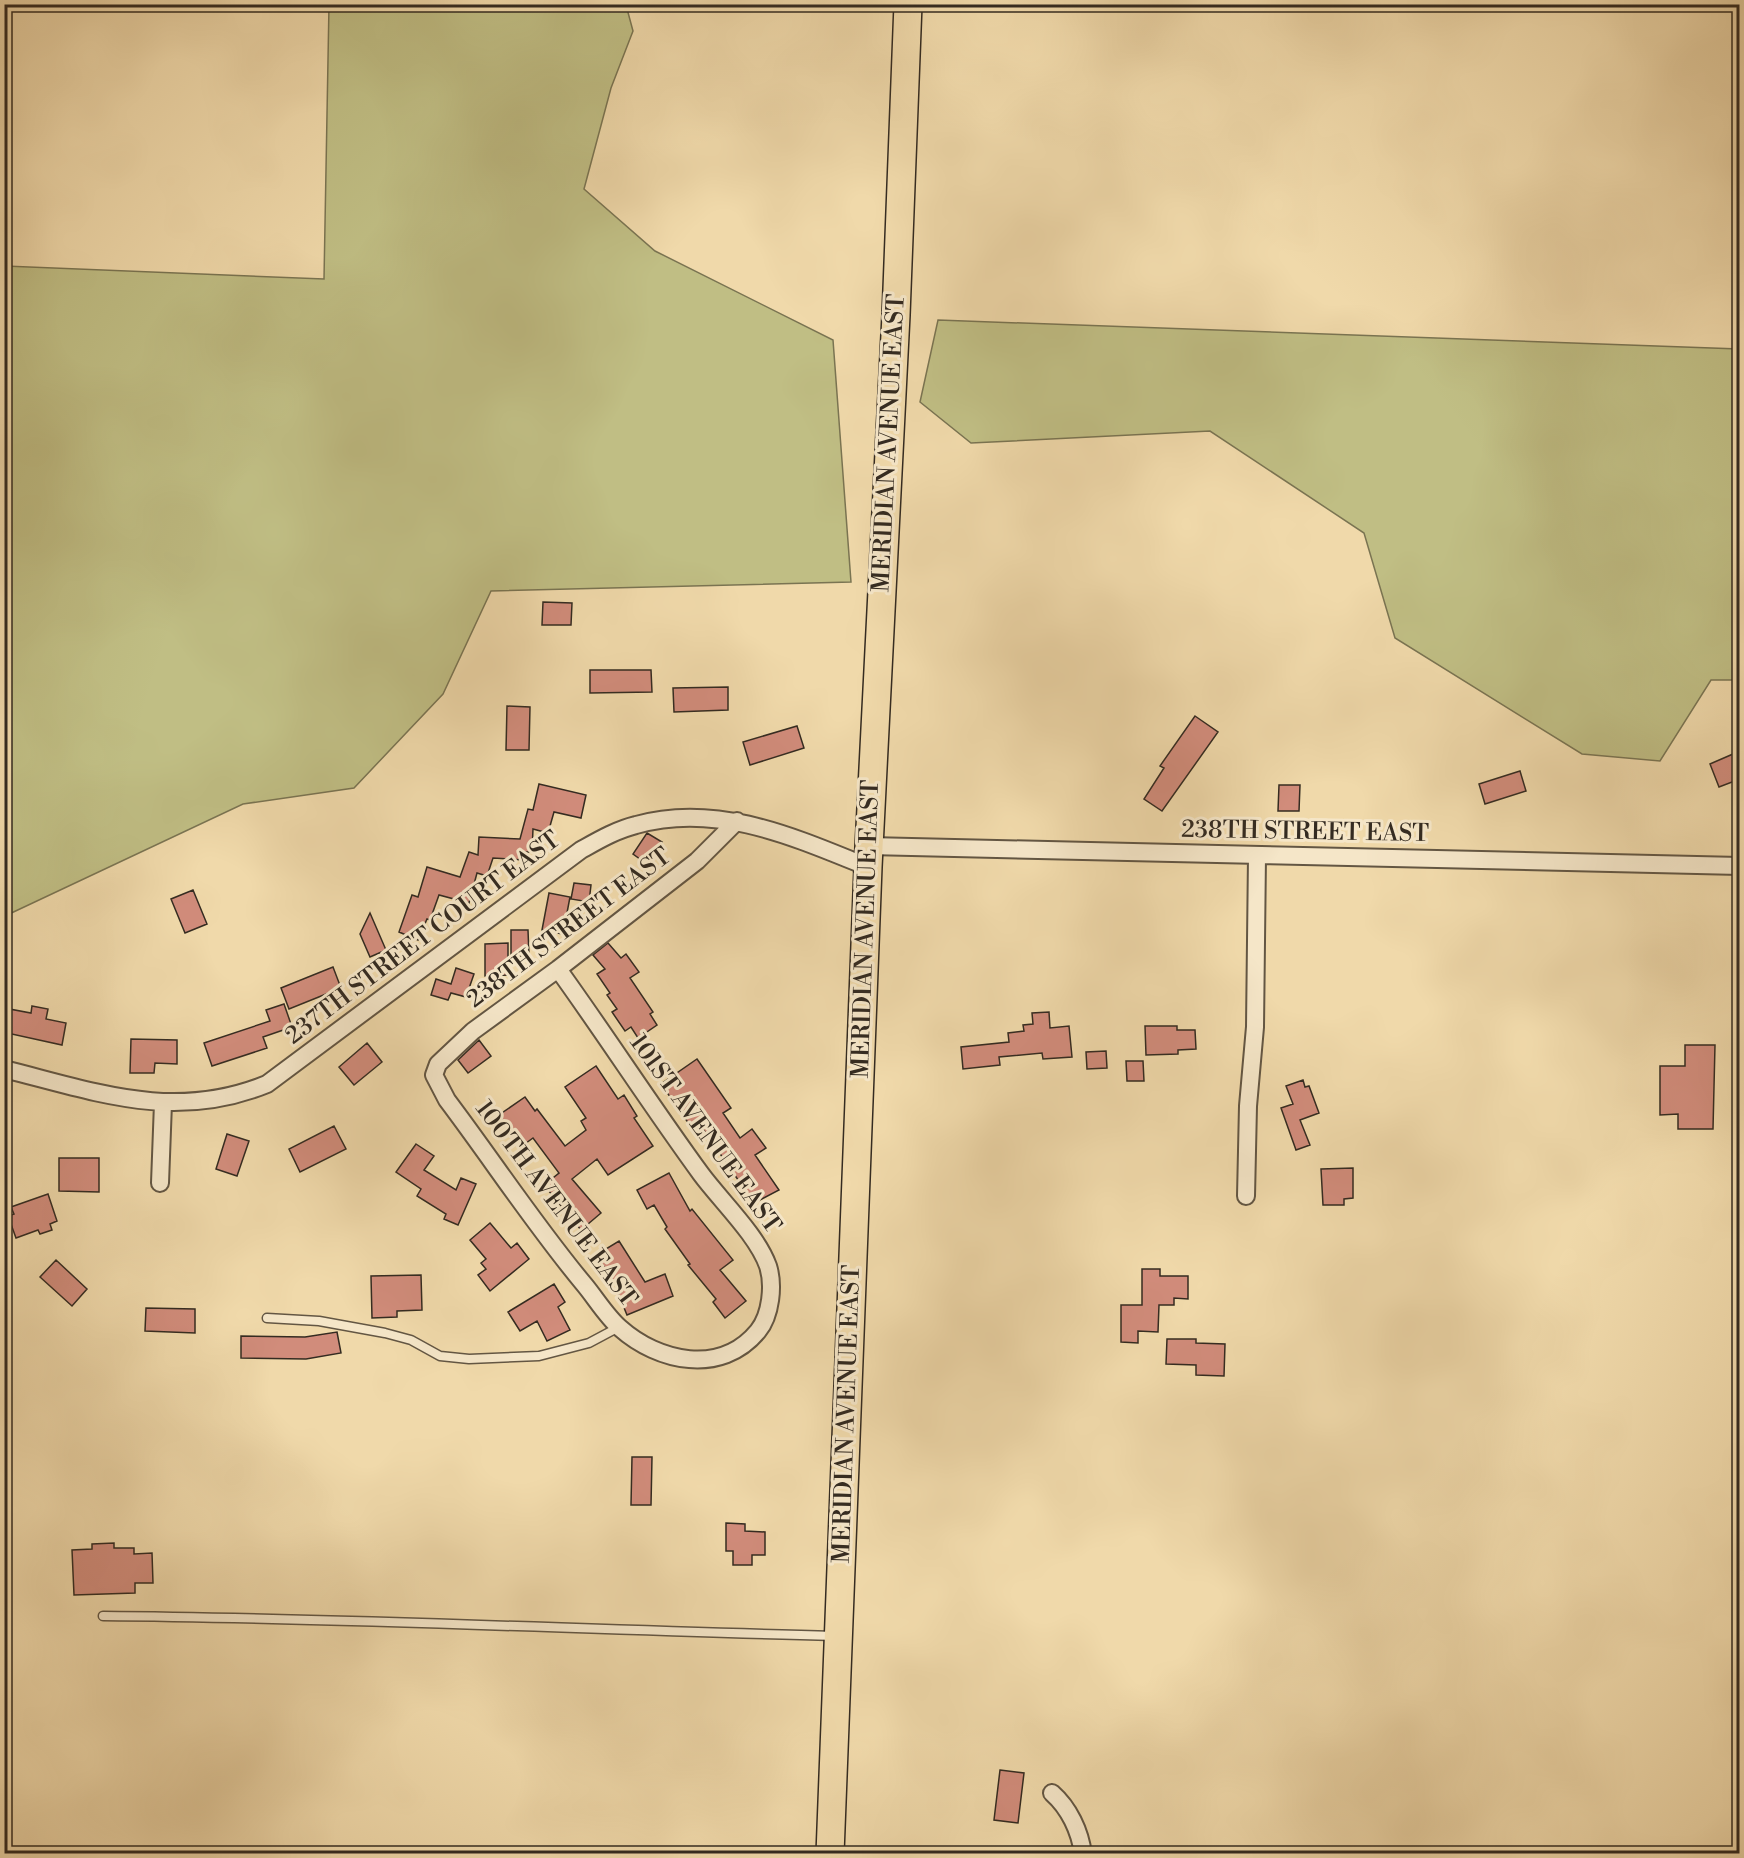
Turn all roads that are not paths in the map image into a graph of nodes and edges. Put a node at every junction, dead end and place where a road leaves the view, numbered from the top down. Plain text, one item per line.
1 (908, 4) edge
2 (737, 821) junction
3 (868, 856) junction
4 (1257, 856) junction
5 (1740, 866) edge
6 (558, 969) junction
7 (4, 1069) edge
8 (434, 1075) joint
9 (163, 1103) junction
10 (160, 1183) dead end
11 (1246, 1196) dead end
12 (267, 1317) dead end
13 (619, 1328) junction
14 (722, 1355) joint
15 (103, 1616) dead end
16 (838, 1636) junction
17 (1052, 1793) dead end
18 (830, 1854) edge
19 (1083, 1854) edge

1 - 3 main road, MERIDIAN AVENUE EAST
2 - 3 street, 237TH STREET COURT EAST
2 - 6 street, 238TH STREET EAST
2 - 9 street, 237TH STREET COURT EAST
3 - 4 street, 238TH STREET EAST
3 - 16 main road, MERIDIAN AVENUE EAST
4 - 5 street, 238TH STREET EAST
4 - 11 street
6 - 8 street, 238TH STREET EAST
6 - 14 street, 101ST AVENUE EAST
7 - 9 street, 237TH STREET COURT EAST
8 - 13 street, 100TH AVENUE EAST
9 - 10 street
12 - 13 lane
13 - 14 street, 100TH AVENUE EAST
15 - 16 lane
16 - 18 main road, MERIDIAN AVENUE EAST
17 - 19 street

